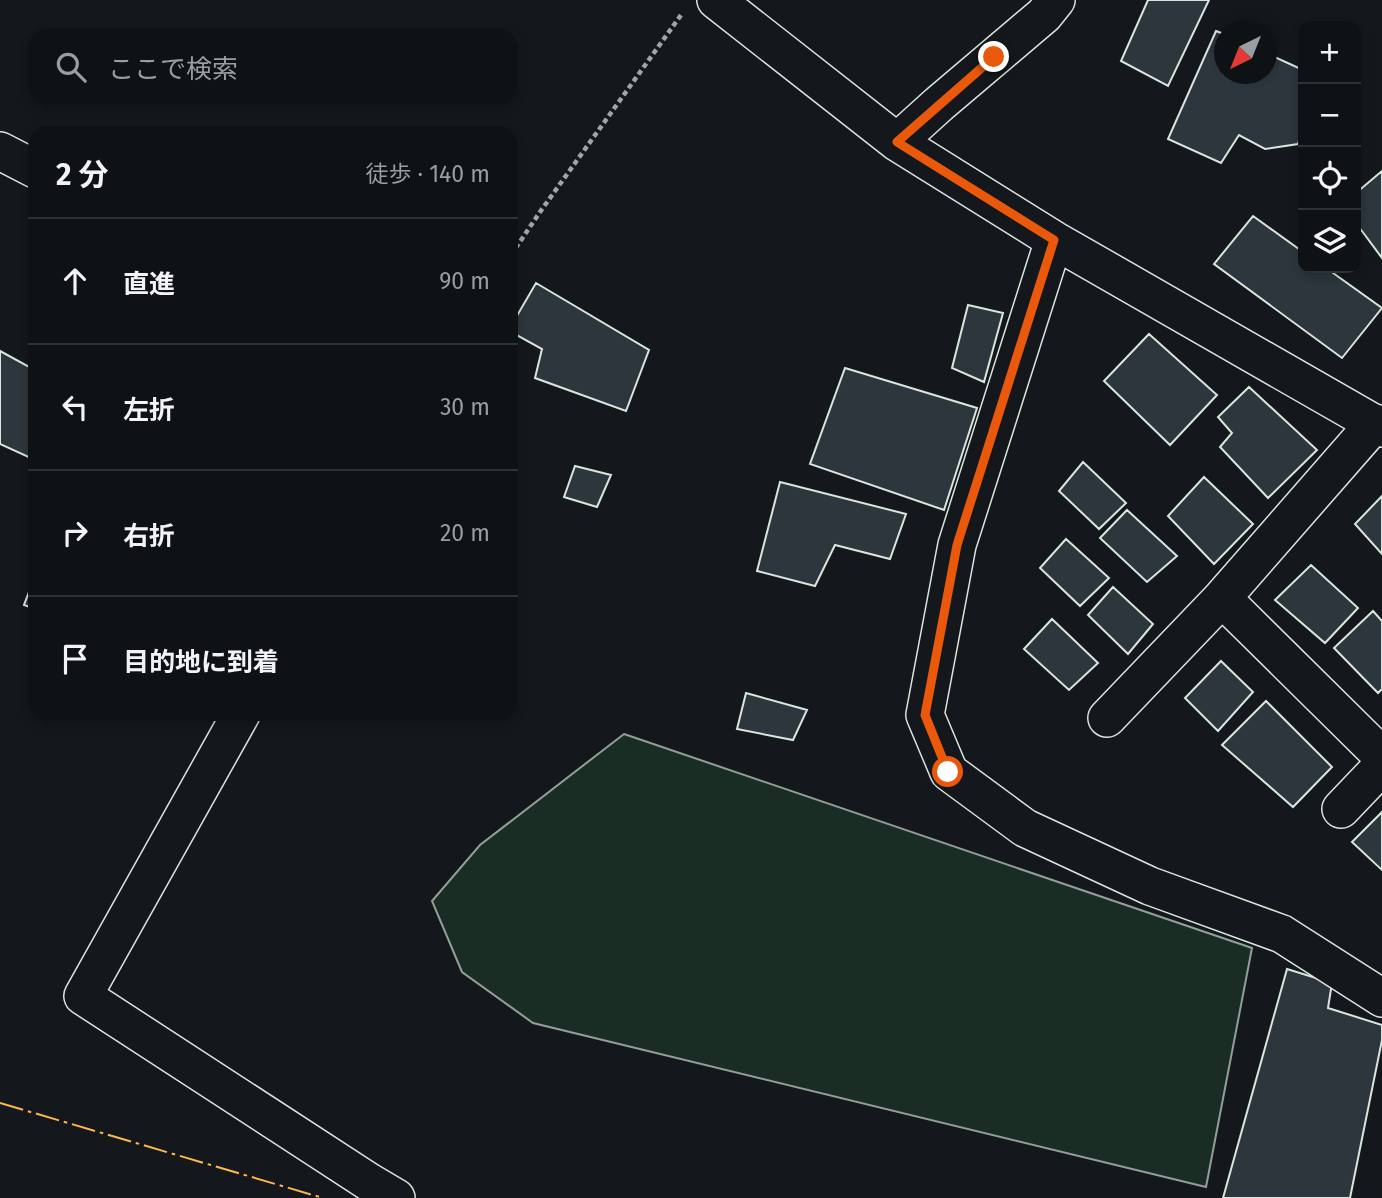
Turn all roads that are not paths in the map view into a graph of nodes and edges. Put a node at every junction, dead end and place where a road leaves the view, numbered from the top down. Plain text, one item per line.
1 (1056, 0) edge
2 (700, 5) edge
3 (897, 142) junction
4 (0, 151) edge
5 (28, 165) edge
6 (1054, 240) junction
7 (1378, 426) edge
8 (1222, 598) junction
9 (1107, 718) dead end
10 (237, 721) edge
11 (1382, 756) edge
12 (1382, 766) edge
13 (1341, 809) dead end
14 (1382, 998) edge
15 (396, 1198) edge

1 - 3 street
2 - 3 street
3 - 6 street
4 - 5 street
6 - 7 street
6 - 14 street
7 - 8 street
8 - 9 street
8 - 11 street
10 - 15 street
12 - 13 street

